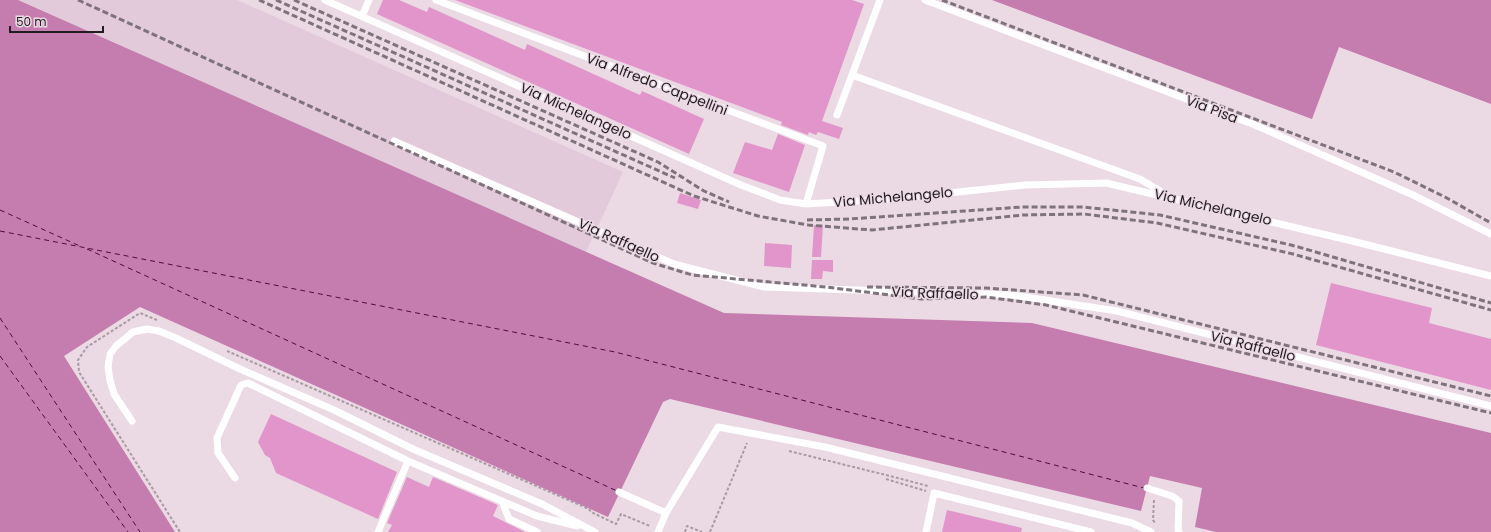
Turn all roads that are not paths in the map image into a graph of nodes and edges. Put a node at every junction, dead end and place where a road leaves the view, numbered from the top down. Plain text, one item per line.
1 (325, 0) edge
2 (369, 0) edge
3 (436, 0) edge
4 (880, 0) edge
5 (925, 0) edge
6 (362, 16) junction
7 (852, 75) junction
8 (837, 115) dead end
9 (394, 141) dead end
10 (1169, 197) junction
11 (806, 204) junction
12 (1491, 234) edge
13 (1491, 276) edge
14 (1491, 406) edge
15 (132, 421) dead end
16 (408, 461) junction
17 (234, 478) dead end
18 (1147, 488) dead end
19 (619, 492) dead end
20 (502, 501) junction
21 (666, 513) junction
22 (592, 531) edge
23 (1179, 531) edge
24 (378, 532) edge
25 (537, 532) edge
26 (658, 532) edge
27 (926, 532) edge
28 (1091, 532) edge
29 (1151, 532) edge

1 - 6 lane, Via Michelangelo
2 - 6 lane
3 - 11 lane, Via Alfredo Cappellini
4 - 7 lane
5 - 12 lane, Via Pisa
6 - 11 lane, Via Michelangelo
7 - 8 lane
7 - 10 lane
9 - 14 lane, Via Raffaello
10 - 11 lane, Via Michelangelo
10 - 13 lane, Via Michelangelo
15 - 22 lane
16 - 17 lane
16 - 20 lane
16 - 24 lane
18 - 23 lane
19 - 21 lane
20 - 22 lane
20 - 25 lane
21 - 26 lane
21 - 29 lane
27 - 28 lane

